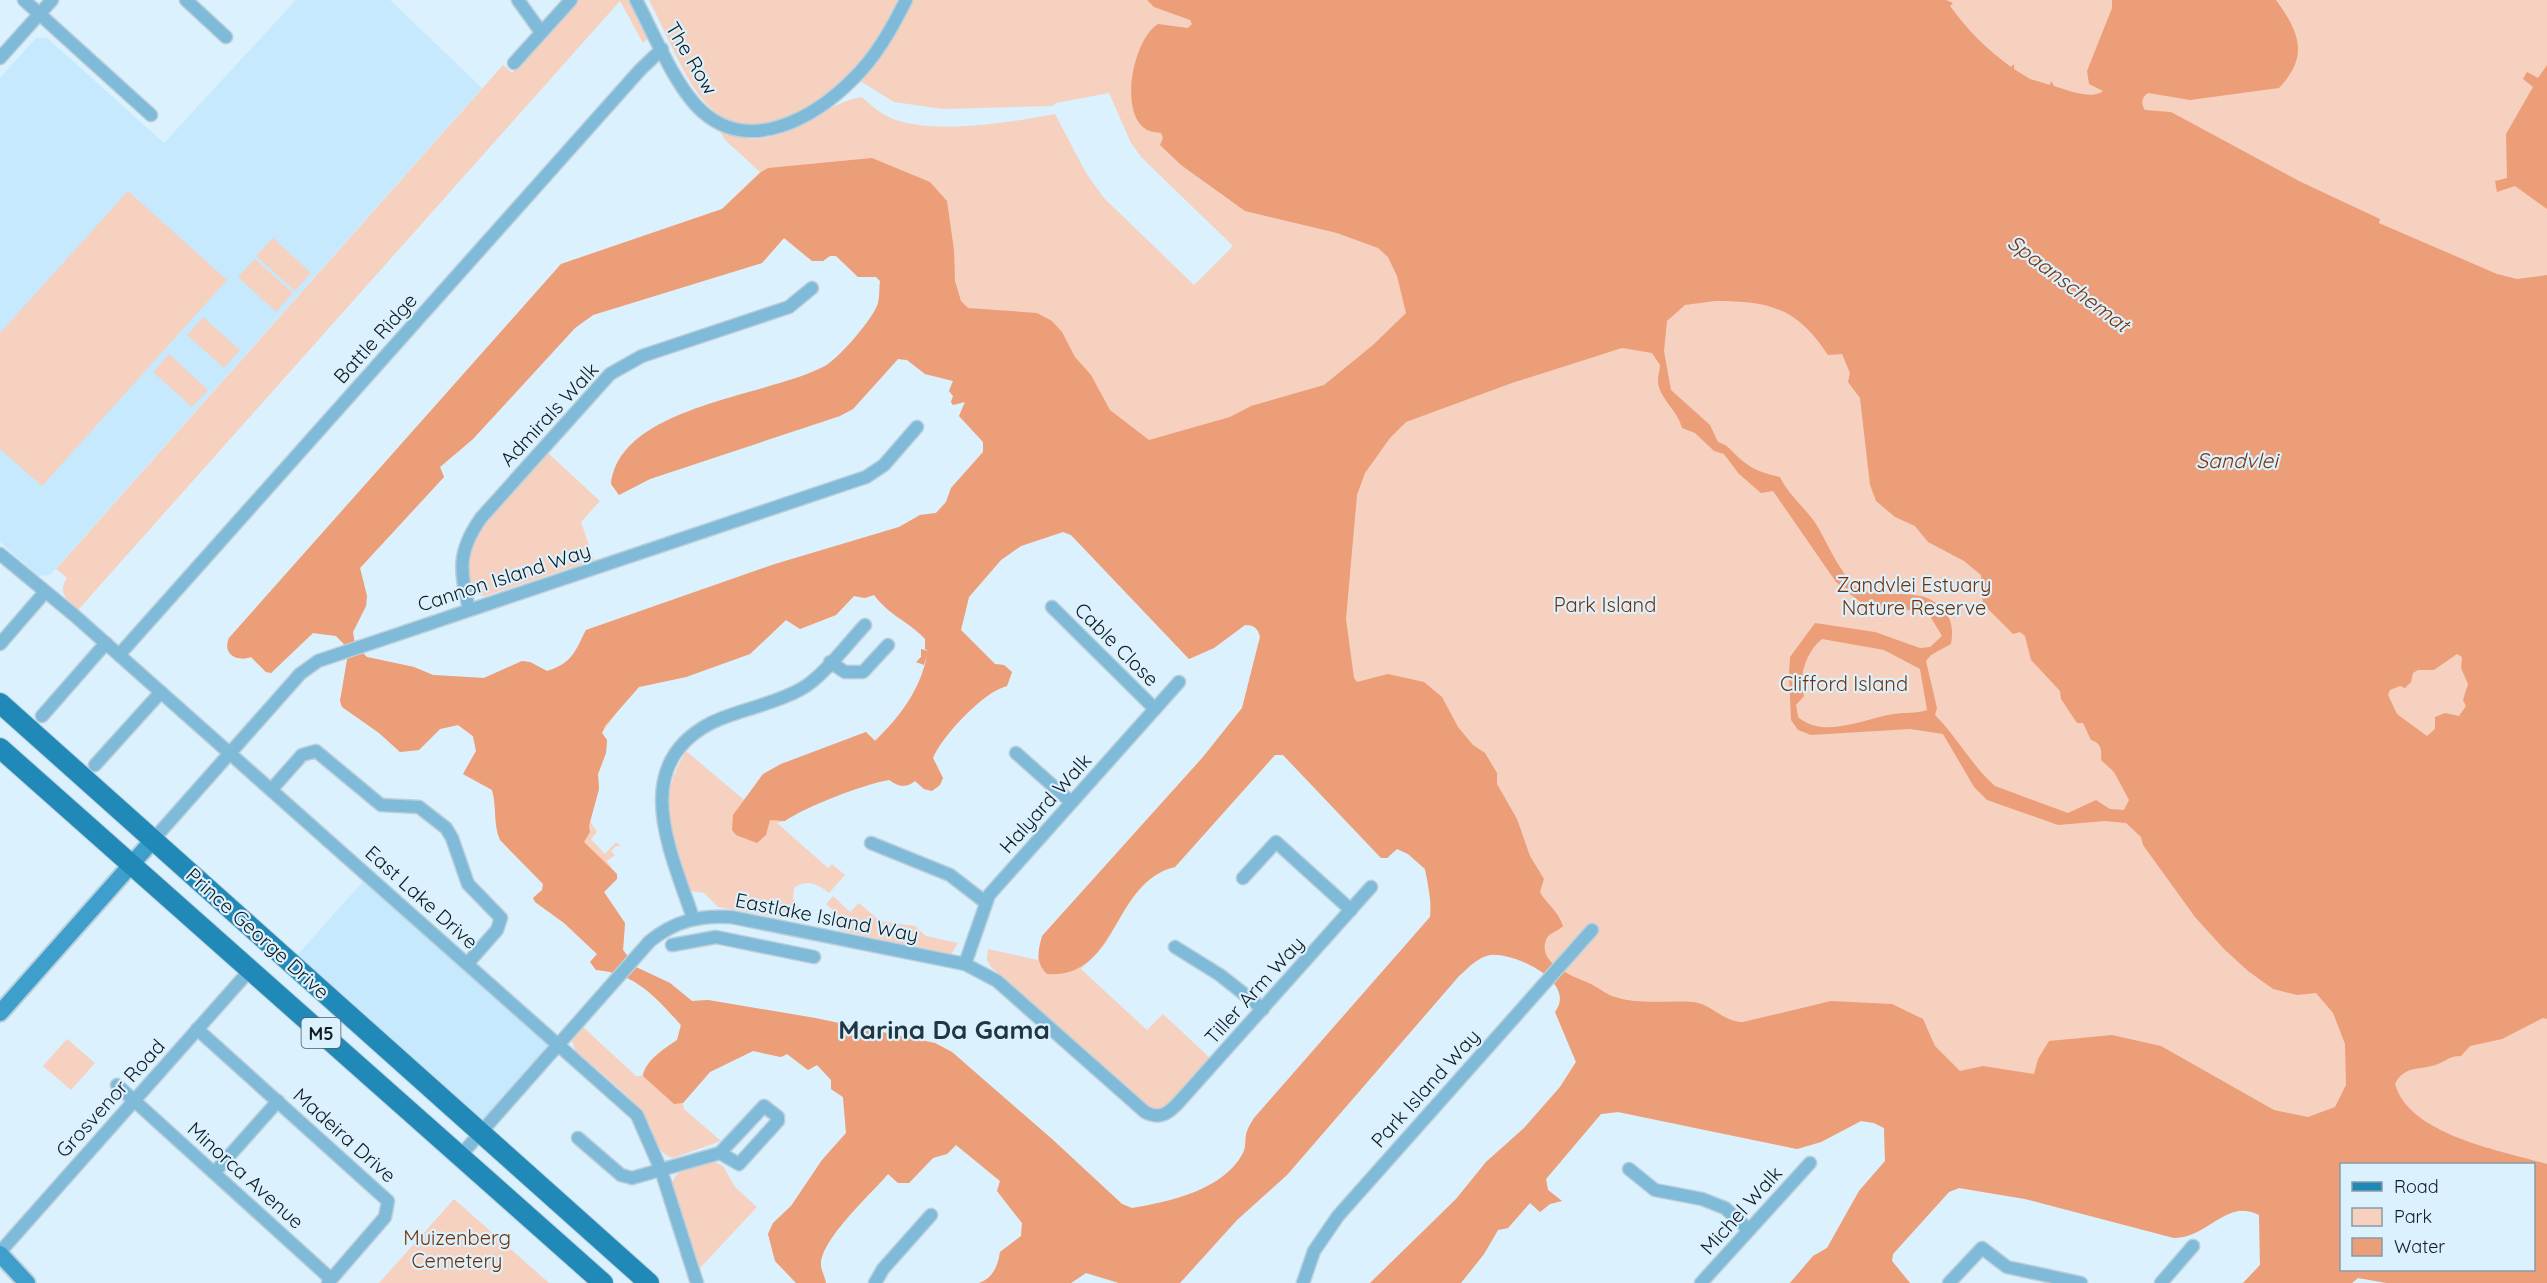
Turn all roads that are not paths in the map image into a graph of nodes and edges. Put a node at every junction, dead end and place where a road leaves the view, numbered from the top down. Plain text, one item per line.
1 (24, 0) edge
2 (52, 0) edge
3 (186, 0) edge
4 (518, 0) edge
5 (571, 0) edge
6 (636, 0) edge
7 (906, 0) edge
8 (40, 14) junction
9 (541, 32) junction
10 (226, 37) dead end
11 (662, 49) junction
12 (0, 58) edge
13 (514, 63) dead end
14 (151, 115) dead end
15 (812, 288) dead end
16 (917, 427) dead end
17 (0, 554) edge
18 (45, 592) junction
19 (1052, 607) dead end
20 (468, 609) junction
21 (866, 625) dead end
22 (106, 643) junction
23 (0, 644) edge
24 (888, 645) dead end
25 (119, 655) junction
26 (830, 662) junction
27 (1179, 682) dead end
28 (161, 692) junction
29 (0, 703) edge
30 (1155, 709) junction
31 (42, 716) dead end
32 (0, 748) edge
33 (229, 753) junction
34 (1016, 753) dead end
35 (95, 765) dead end
36 (271, 790) junction
37 (1071, 802) junction
38 (153, 840) junction
39 (871, 843) dead end
40 (131, 865) junction
41 (1243, 878) dead end
42 (1371, 887) dead end
43 (985, 902) junction
44 (1351, 910) junction
45 (716, 916) junction
46 (693, 918) junction
47 (1592, 930) dead end
48 (716, 937) junction
49 (672, 945) dead end
50 (1175, 947) dead end
51 (814, 957) dead end
52 (467, 964) junction
53 (964, 964) junction
54 (250, 970) junction
55 (1263, 1009) junction
56 (0, 1013) edge
57 (197, 1029) junction
58 (557, 1044) junction
59 (117, 1085) dead end
60 (134, 1100) junction
61 (278, 1101) junction
62 (1163, 1115) joint
63 (480, 1132) junction
64 (578, 1138) dead end
65 (720, 1153) junction
66 (460, 1156) junction
67 (1810, 1163) dead end
68 (1629, 1169) dead end
69 (661, 1170) junction
70 (214, 1173) junction
71 (931, 1215) dead end
72 (1749, 1230) junction
73 (2193, 1246) dead end
74 (0, 1253) edge
75 (330, 1281) edge
76 (27, 1283) edge
77 (603, 1283) edge
78 (649, 1283) edge
79 (697, 1283) edge
80 (875, 1283) edge
81 (1304, 1283) edge
82 (1701, 1283) edge
83 (1949, 1283) edge
84 (2081, 1283) edge
85 (2161, 1283) edge

1 - 8 street
2 - 8 street
3 - 10 street
4 - 9 street
5 - 9 street
6 - 11 street, The Row
7 - 11 street, The Row
8 - 12 street
8 - 14 street
9 - 13 street
11 - 25 street, Battle Ridge
15 - 20 street, Admirals Walk
16 - 20 street, Cannon Island Way
17 - 18 street, East Lake Drive
18 - 22 street, East Lake Drive
18 - 23 street
19 - 30 street, Cable Close
20 - 33 street, Cannon Island Way
21 - 26 street
22 - 25 street, East Lake Drive
22 - 31 street
24 - 26 street
25 - 28 street, East Lake Drive
26 - 46 street
27 - 30 street, Halyard Walk
28 - 33 street, East Lake Drive
28 - 35 street
29 - 38 main road, Prince George Drive / M5
30 - 37 street, Halyard Walk
32 - 40 main road, Prince George Drive / M5
33 - 36 street, East Lake Drive
33 - 38 street, Cannon Island Way
34 - 37 street
36 - 52 street, East Lake Drive
36 - 52 street
37 - 43 street, Halyard Walk
38 - 40 street
38 - 63 main road, Prince George Drive / M5
39 - 43 street
40 - 54 main road, Prince George Drive / M5
40 - 56 street
41 - 44 street
42 - 44 street, Tiller Arm Way
43 - 53 street, Halyard Walk
44 - 55 street, Tiller Arm Way
45 - 46 street, Eastlake Island Way
45 - 48 street
45 - 53 street, Eastlake Island Way
46 - 58 street, Eastlake Island Way
47 - 81 street, Park Island Way
48 - 49 street
48 - 51 street
50 - 55 street
52 - 58 street, East Lake Drive
53 - 62 street, Eastlake Island Way
54 - 57 street, Grosvenor Road
54 - 66 main road, Prince George Drive / M5
55 - 62 street, Tiller Arm Way
57 - 60 street, Grosvenor Road
57 - 61 street, Madeira Drive
58 - 63 street, Eastlake Island Way
58 - 69 street, East Lake Drive
59 - 60 street, Minorca Avenue
60 - 70 street, Minorca Avenue
60 - 74 street, Grosvenor Road
61 - 70 street
61 - 75 street, Madeira Drive
63 - 66 street, Eastlake Island Way
63 - 78 main road, Prince George Drive / M5
64 - 69 street
65 - 65 street
65 - 69 street
66 - 77 main road, Prince George Drive / M5
67 - 72 street, Michel Walk
68 - 72 street
69 - 79 street, East Lake Drive
70 - 75 street, Minorca Avenue
71 - 80 street
72 - 82 street, Michel Walk
73 - 85 street
74 - 76 street
83 - 84 street

